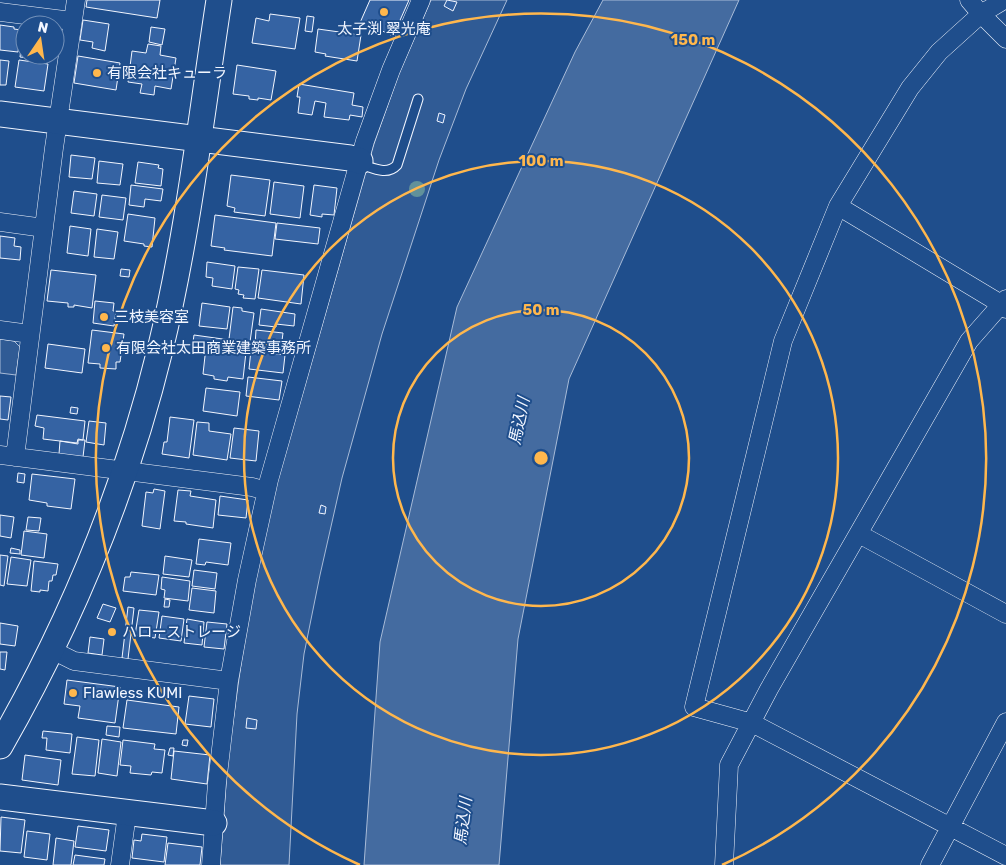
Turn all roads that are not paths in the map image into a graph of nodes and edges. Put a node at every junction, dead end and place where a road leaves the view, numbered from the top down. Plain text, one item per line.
1 (76, 0) edge
2 (219, 0) edge
3 (421, 0) edge
4 (969, 0) edge
5 (1004, 0) edge
6 (0, 12) edge
7 (981, 14) junction
8 (72, 21) junction
9 (1006, 39) edge
10 (418, 98) dead end
11 (0, 114) edge
12 (58, 121) junction
13 (198, 139) junction
14 (359, 163) junction
15 (838, 206) junction
16 (0, 222) edge
17 (44, 228) junction
18 (1004, 304) edge
19 (0, 330) edge
20 (30, 334) junction
21 (8, 456) edge
22 (125, 471) junction
23 (266, 491) junction
24 (859, 534) junction
25 (1006, 614) edge
26 (52, 650) junction
27 (229, 681) junction
28 (1006, 722) edge
29 (752, 723) junction
30 (0, 746) edge
31 (0, 797) edge
32 (127, 814) junction
33 (214, 823) junction
34 (950, 828) junction
35 (1006, 856) edge
36 (120, 865) edge
37 (211, 865) edge
38 (724, 865) edge
39 (930, 865) edge

1 - 8 street
2 - 13 street
3 - 14 street
4 - 7 street
5 - 7 street
6 - 8 street
7 - 9 street
7 - 15 street
8 - 12 street
10 - 14 lane
11 - 12 street
12 - 13 street
12 - 17 street
13 - 14 street
13 - 22 street
14 - 23 street
15 - 18 street
15 - 29 street
16 - 17 street
17 - 20 street
18 - 24 street
19 - 20 street
20 - 21 street
21 - 22 street
22 - 23 street
22 - 26 street
23 - 27 street
24 - 25 street
24 - 29 street
26 - 27 street
26 - 30 street
27 - 33 street
28 - 34 street
29 - 34 street
29 - 38 street
31 - 32 street
32 - 33 street
32 - 36 street
33 - 37 street
34 - 35 street
34 - 39 street

